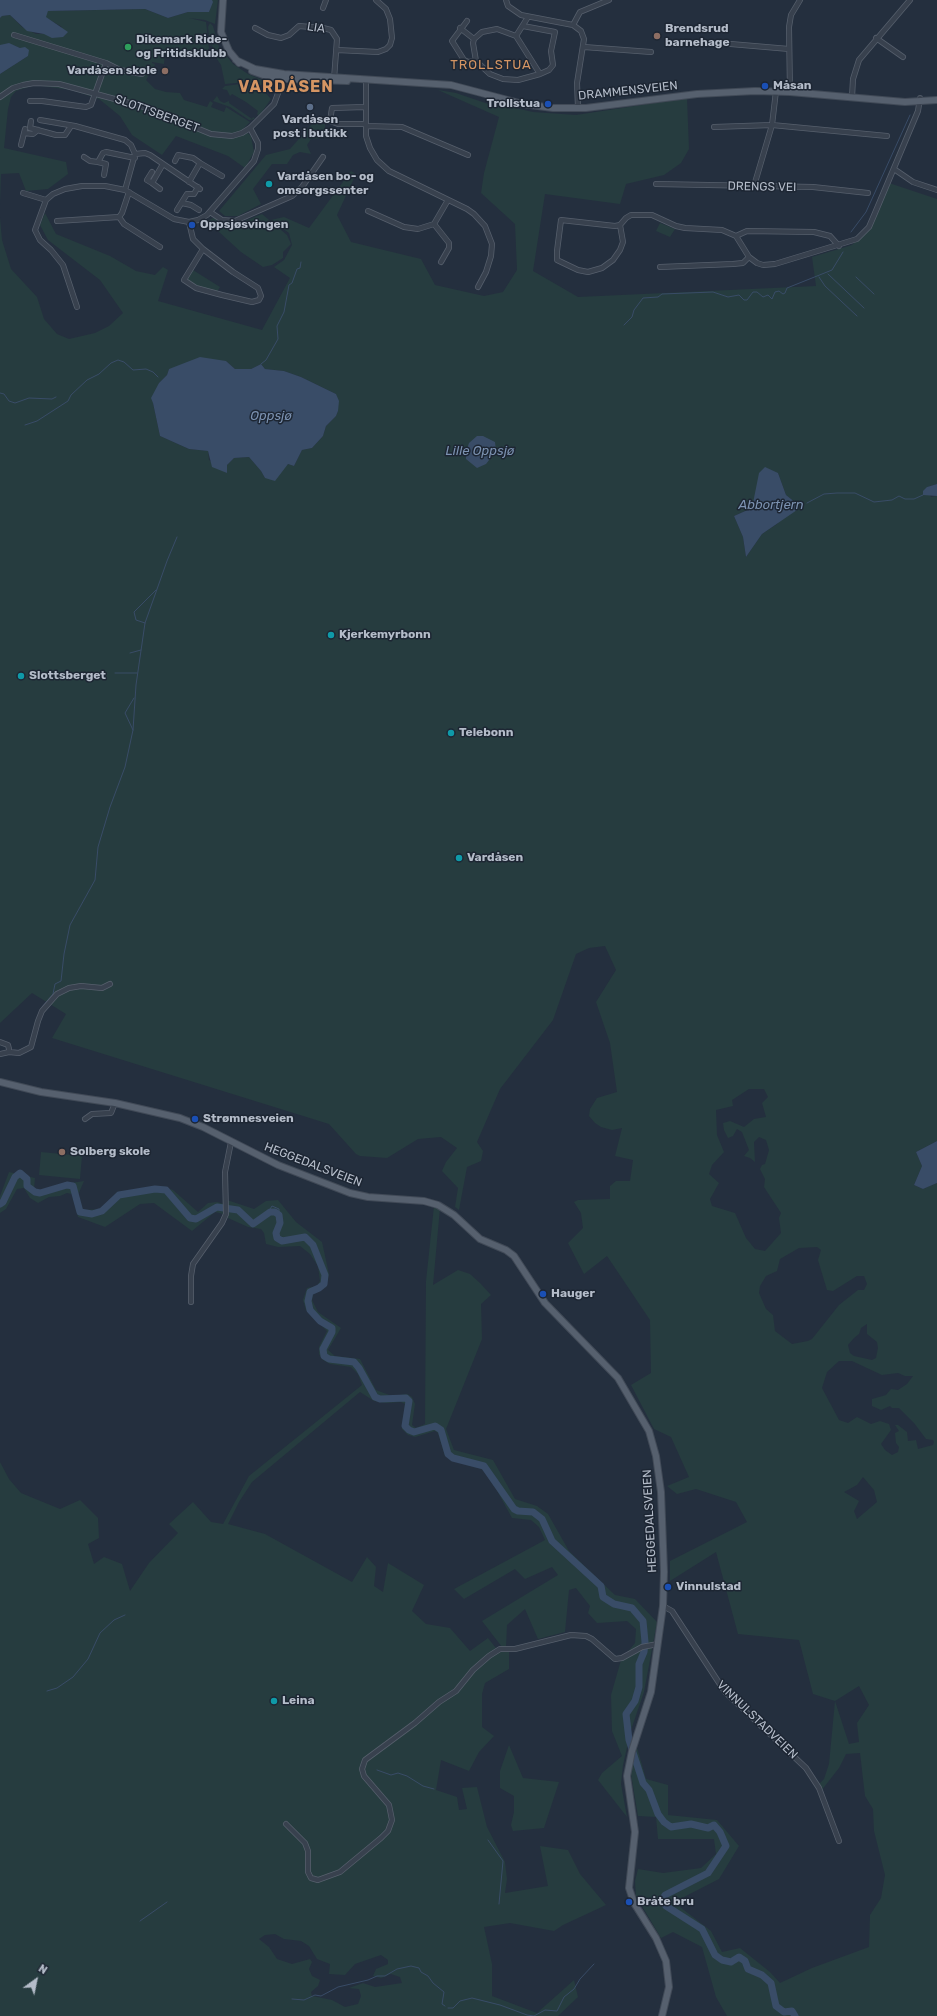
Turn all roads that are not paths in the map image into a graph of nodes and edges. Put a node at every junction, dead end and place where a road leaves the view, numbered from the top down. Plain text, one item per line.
1 (223, 0) edge
2 (326, 0) edge
3 (376, 0) edge
4 (506, 0) edge
5 (608, 0) edge
6 (800, 0) edge
7 (910, 0) edge
8 (323, 8) dead end
9 (528, 17) junction
10 (467, 21) dead end
11 (573, 25) junction
12 (523, 26) junction
13 (254, 28) dead end
14 (460, 28) junction
15 (14, 35) dead end
16 (516, 36) junction
17 (876, 38) junction
18 (474, 39) junction
19 (719, 43) dead end
20 (584, 47) junction
21 (789, 49) junction
22 (337, 50) junction
23 (650, 52) dead end
24 (903, 58) dead end
25 (476, 61) junction
26 (106, 63) junction
27 (142, 74) dead end
28 (540, 74) junction
29 (284, 76) junction
30 (334, 79) junction
31 (366, 80) junction
32 (776, 91) junction
33 (790, 92) junction
34 (96, 94) junction
35 (937, 96) edge
36 (0, 97) edge
37 (852, 97) junction
38 (920, 100) junction
39 (937, 100) edge
40 (30, 101) dead end
41 (365, 108) junction
42 (578, 108) junction
43 (40, 120) dead end
44 (31, 121) dead end
45 (366, 125) junction
46 (772, 125) junction
47 (71, 126) junction
48 (714, 127) dead end
49 (250, 128) junction
50 (38, 130) junction
51 (886, 136) dead end
52 (21, 145) dead end
53 (468, 155) dead end
54 (84, 156) dead end
55 (135, 156) junction
56 (323, 156) dead end
57 (98, 162) junction
58 (200, 163) junction
59 (163, 164) junction
60 (172, 165) junction
61 (894, 169) junction
62 (104, 175) dead end
63 (157, 175) junction
64 (222, 176) dead end
65 (189, 182) junction
66 (152, 183) junction
67 (656, 184) dead end
68 (754, 186) junction
69 (160, 189) dead end
70 (937, 190) edge
71 (127, 191) junction
72 (24, 193) dead end
73 (868, 193) dead end
74 (46, 200) junction
75 (448, 200) junction
76 (182, 203) junction
77 (177, 210) dead end
78 (199, 210) dead end
79 (368, 211) dead end
80 (210, 212) junction
81 (119, 216) junction
82 (57, 221) dead end
83 (189, 222) junction
84 (434, 224) junction
85 (620, 225) junction
86 (736, 236) junction
87 (839, 246) junction
88 (160, 247) dead end
89 (203, 249) junction
90 (750, 257) junction
91 (441, 262) dead end
92 (660, 267) dead end
93 (478, 287) dead end
94 (77, 307) dead end
95 (110, 984) dead end
96 (0, 1042) edge
97 (9, 1052) junction
98 (0, 1054) edge
99 (0, 1082) edge
100 (115, 1103) junction
101 (85, 1119) dead end
102 (231, 1142) junction
103 (191, 1302) dead end
104 (663, 1606) junction
105 (658, 1644) junction
106 (286, 1824) dead end
107 (839, 1841) dead end
108 (662, 2016) edge

1 - 29 main road, DRAMMENSVEIEN
2 - 8 street
3 - 22 street
4 - 9 street
5 - 11 street
6 - 21 street
7 - 17 street
9 - 11 street
9 - 12 street
10 - 14 street
11 - 20 street
12 - 16 street
12 - 28 street
13 - 22 street, LIA
14 - 18 street
14 - 25 street
15 - 26 street
16 - 18 street
16 - 28 street
17 - 24 street
17 - 37 street
18 - 25 street
19 - 21 street
20 - 23 street
20 - 42 street
21 - 33 street
22 - 30 street, LIA
25 - 28 street
26 - 27 street
26 - 34 street
29 - 30 main road, DRAMMENSVEIEN
29 - 49 street, SLOTTSBERGET
30 - 31 main road, DRAMMENSVEIEN
31 - 41 street
31 - 42 main road, DRAMMENSVEIEN
32 - 33 main road, DRAMMENSVEIEN
32 - 42 main road, DRAMMENSVEIEN
32 - 46 street
33 - 37 main road, DRAMMENSVEIEN
34 - 36 street, SLOTTSBERGET
34 - 40 street
34 - 49 street, SLOTTSBERGET
35 - 38 main road, DRAMMENSVEIEN
37 - 38 main road, DRAMMENSVEIEN
38 - 39 main road, DRAMMENSVEIEN
38 - 61 street
41 - 45 street
41 - 45 street
43 - 47 street
44 - 50 street
45 - 53 street
45 - 75 street
46 - 48 street
46 - 51 street
46 - 68 street
47 - 50 street
47 - 55 street
49 - 80 street
50 - 52 street
54 - 57 street
55 - 57 street
55 - 59 street
55 - 71 street
56 - 80 street
57 - 62 street
58 - 60 street
58 - 64 street
58 - 65 street
59 - 60 street
59 - 63 street
60 - 65 street
61 - 70 street
61 - 87 street
63 - 66 street
63 - 66 street
65 - 76 street
66 - 69 street
67 - 68 street, DRENGS VEI
68 - 73 street, DRENGS VEI
71 - 74 street
71 - 81 street
71 - 83 street
72 - 74 street
74 - 94 street
75 - 84 street
75 - 93 street
76 - 77 street
76 - 78 street
79 - 84 street
80 - 83 street
81 - 82 street
81 - 88 street
83 - 89 street
84 - 91 street
85 - 85 street
85 - 86 street
86 - 87 street
86 - 90 street
87 - 90 street
89 - 89 street
90 - 92 street
95 - 97 street
96 - 97 street
97 - 98 street
99 - 100 main road, HEGGEDALSVEIEN
100 - 101 street
100 - 102 main road, HEGGEDALSVEIEN
102 - 103 street
102 - 104 main road, HEGGEDALSVEIEN
104 - 105 main road, HEGGEDALSVEIEN
104 - 107 street, VINNULSTADVEIEN
105 - 106 street
105 - 108 main road, HEGGEDALSVEIEN

